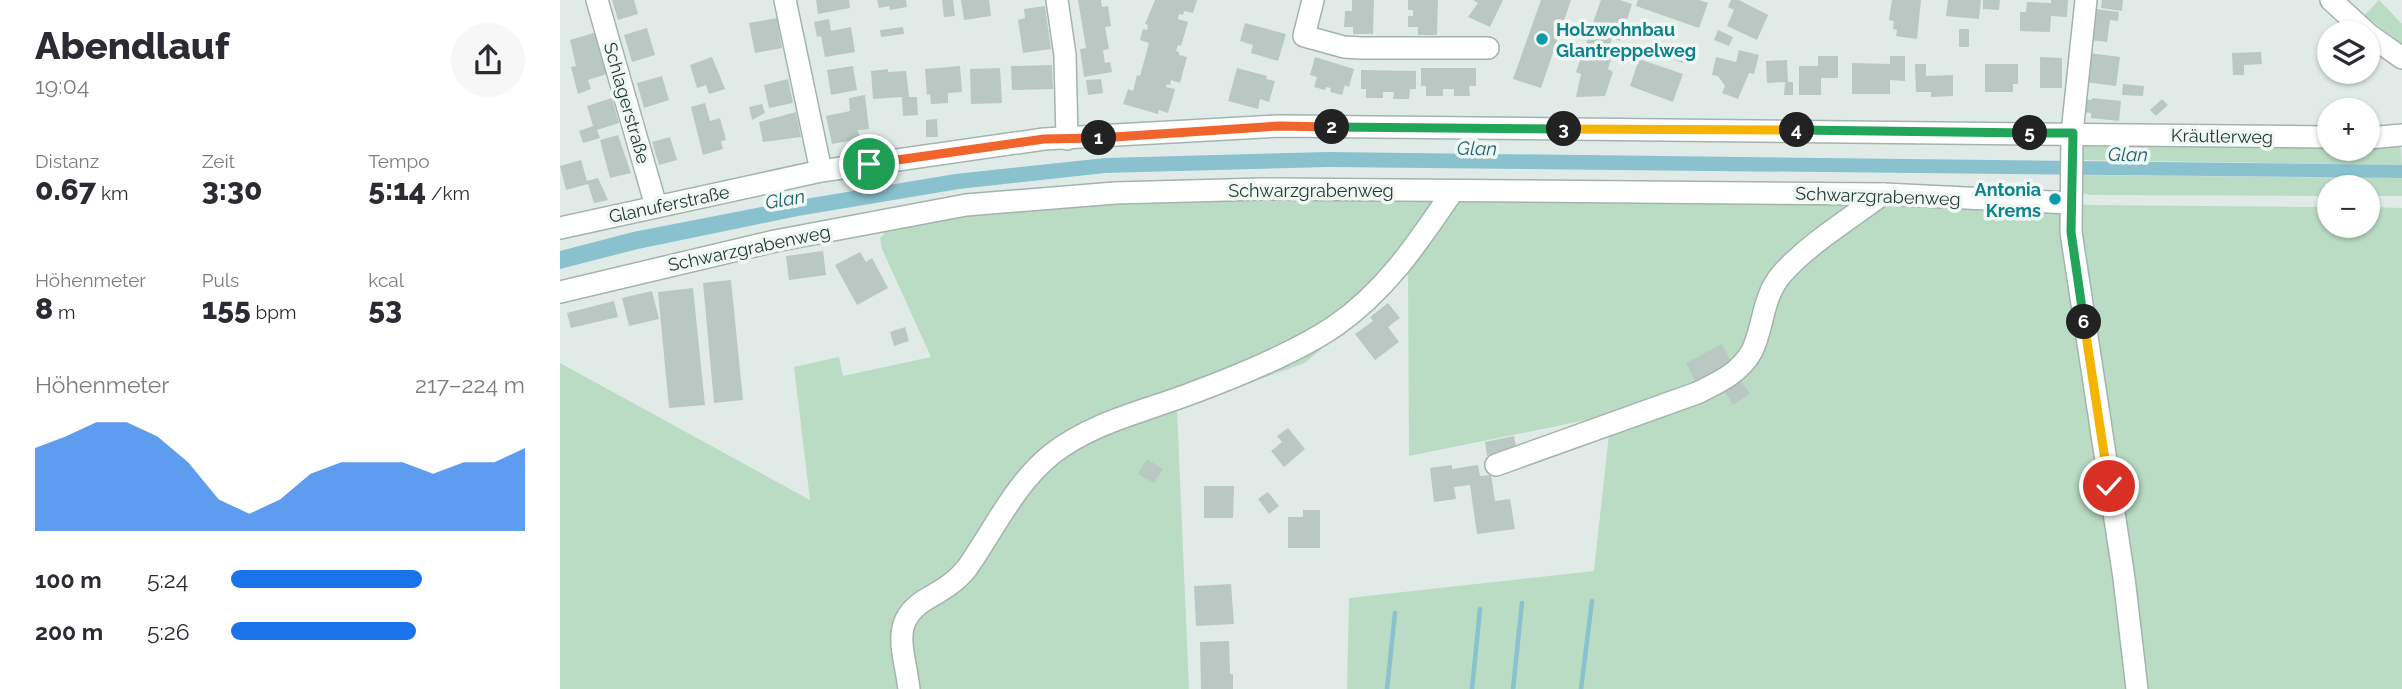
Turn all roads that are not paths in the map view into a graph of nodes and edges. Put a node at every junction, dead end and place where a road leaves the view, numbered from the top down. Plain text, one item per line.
1 (597, 0) edge
2 (785, 0) edge
3 (1057, 0) edge
4 (1313, 0) edge
5 (2086, 0) edge
6 (2331, 0) edge
7 (2353, 21) edge
8 (2380, 43) edge
9 (1488, 48) dead end
10 (2402, 58) edge
11 (1279, 126) joint
12 (2402, 135) edge
13 (2073, 137) junction
14 (2380, 137) edge
15 (2317, 138) edge
16 (1067, 139) junction
17 (821, 171) junction
18 (1452, 191) junction
19 (1884, 194) junction
20 (2071, 199) junction
21 (656, 206) junction
22 (560, 228) edge
23 (560, 292) edge
24 (1496, 465) dead end
25 (909, 689) edge
26 (2137, 689) edge

1 - 21 street, Schlagerstraße
2 - 17 street
3 - 16 street
4 - 9 street
5 - 13 street
6 - 7 street
8 - 10 street
11 - 13 street, Kräutlerweg
11 - 16 street, Glanuferstraße
12 - 14 street
13 - 15 street, Kräutlerweg
13 - 20 street
16 - 17 street, Glanuferstraße
17 - 21 street, Glanuferstraße
18 - 19 street, Schwarzgrabenweg
18 - 23 street, Schwarzgrabenweg
18 - 25 street
19 - 20 street, Schwarzgrabenweg
19 - 24 street
20 - 26 street
21 - 22 street, Glanuferstraße

